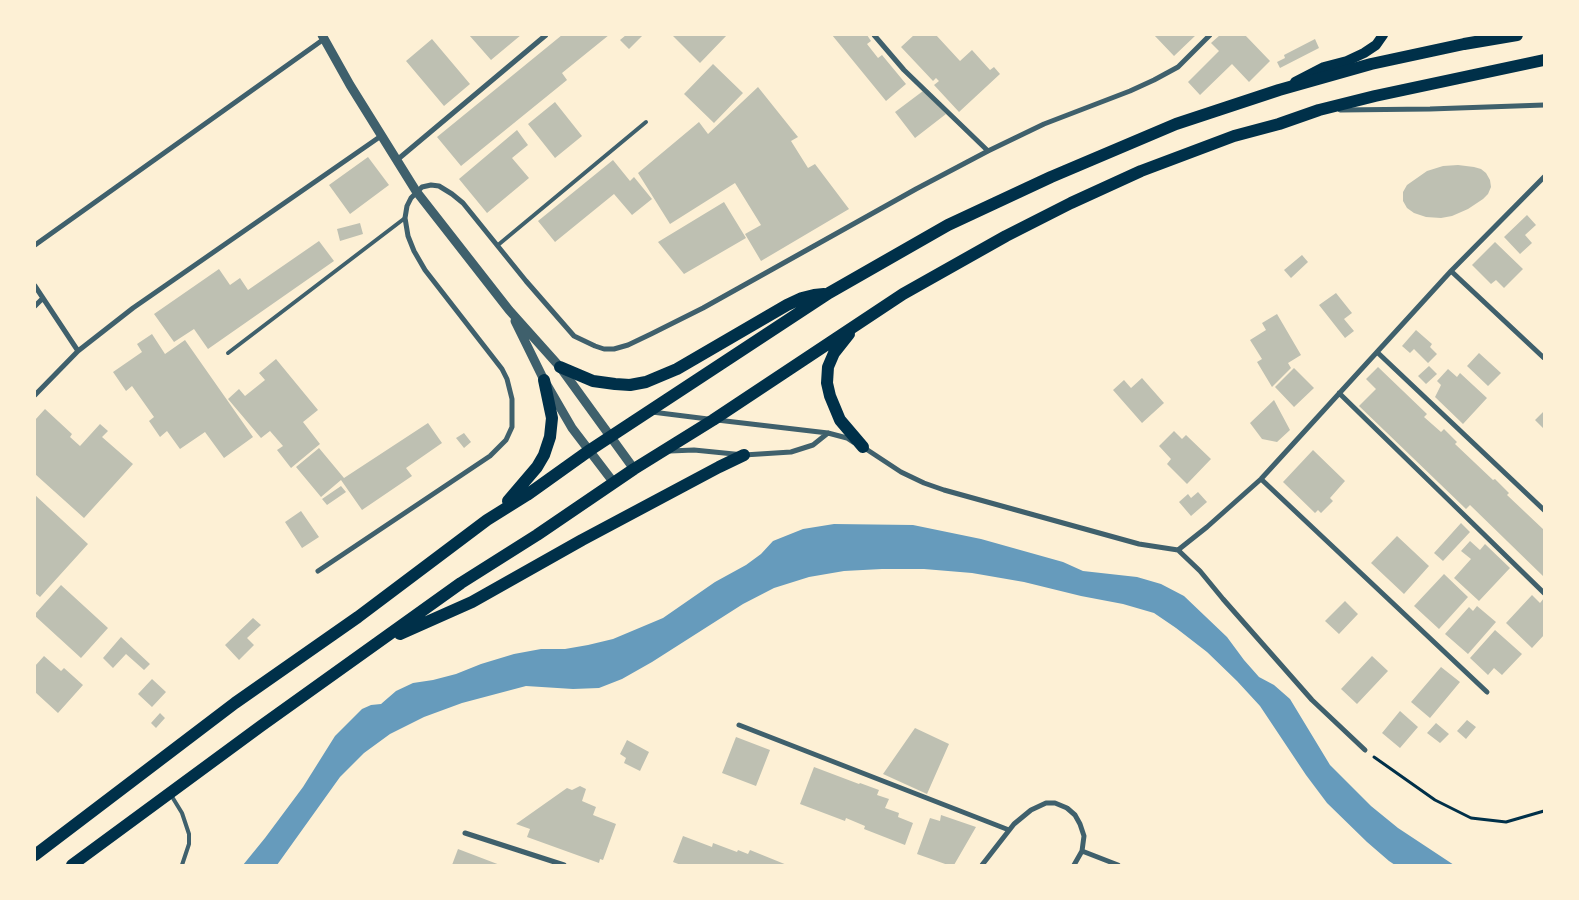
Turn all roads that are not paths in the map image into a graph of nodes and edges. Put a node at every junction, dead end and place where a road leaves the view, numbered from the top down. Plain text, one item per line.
1 (546, 35) edge
2 (874, 35) edge
3 (1210, 35) edge
4 (1383, 35) edge
5 (1517, 35) edge
6 (323, 37) edge
7 (1544, 60) edge
8 (1279, 90) junction
9 (1544, 104) edge
10 (1319, 110) junction
11 (646, 122) dead end
12 (381, 136) junction
13 (988, 151) junction
14 (396, 161) junction
15 (1544, 177) edge
16 (416, 190) junction
17 (405, 218) junction
18 (35, 245) edge
19 (498, 245) junction
20 (1451, 271) junction
21 (35, 286) edge
22 (829, 293) junction
23 (42, 299) junction
24 (35, 306) edge
25 (509, 310) junction
26 (857, 324) junction
27 (78, 351) junction
28 (1377, 352) junction
29 (228, 353) dead end
30 (1544, 358) edge
31 (560, 367) junction
32 (544, 380) junction
33 (1339, 393) junction
34 (35, 395) edge
35 (650, 412) junction
36 (713, 420) junction
37 (828, 433) junction
38 (610, 437) junction
39 (863, 447) junction
40 (590, 450) junction
41 (660, 453) junction
42 (744, 455) junction
43 (634, 469) junction
44 (1261, 479) junction
45 (614, 483) junction
46 (1544, 510) edge
47 (487, 520) junction
48 (1178, 550) junction
49 (318, 571) dead end
50 (1544, 593) edge
51 (377, 644) junction
52 (1487, 692) dead end
53 (739, 725) dead end
54 (1365, 750) road end
55 (170, 793) junction
56 (1009, 830) junction
57 (465, 833) dead end
58 (1082, 851) junction
59 (35, 855) edge
60 (72, 865) edge
61 (182, 865) edge
62 (564, 865) edge
63 (982, 865) edge
64 (1074, 865) edge
65 (1118, 865) edge

1 - 14 street
2 - 13 street
3 - 13 street
4 - 8 main road
5 - 8 main road
6 - 12 street
6 - 18 street
7 - 10 main road
8 - 22 main road
9 - 10 street
10 - 26 main road
11 - 19 lane
12 - 14 street
12 - 27 street
13 - 19 street
14 - 16 street
15 - 20 street
16 - 17 street
16 - 19 street
16 - 25 street
17 - 29 lane
17 - 49 street
20 - 28 street
20 - 30 street
21 - 23 street
22 - 31 main road
22 - 35 main road
23 - 24 street
23 - 27 street
25 - 31 street
25 - 32 street
26 - 36 main road
26 - 39 main road
27 - 34 street
28 - 33 street
28 - 46 street
31 - 38 street
32 - 40 street
32 - 47 main road
33 - 44 street
33 - 50 street
35 - 36 street
35 - 38 main road
36 - 37 street
36 - 41 main road
37 - 39 street
37 - 42 street
38 - 40 main road
38 - 43 street
39 - 48 street
40 - 45 street
40 - 47 main road
41 - 42 street
41 - 43 main road
42 - 51 main road
43 - 45 main road
44 - 48 street
44 - 52 street
45 - 51 main road
47 - 59 main road
48 - 54 street
51 - 55 main road
53 - 56 street
55 - 60 main road
55 - 61 lane
56 - 58 street
56 - 63 street
57 - 62 street
58 - 64 street
58 - 65 street

